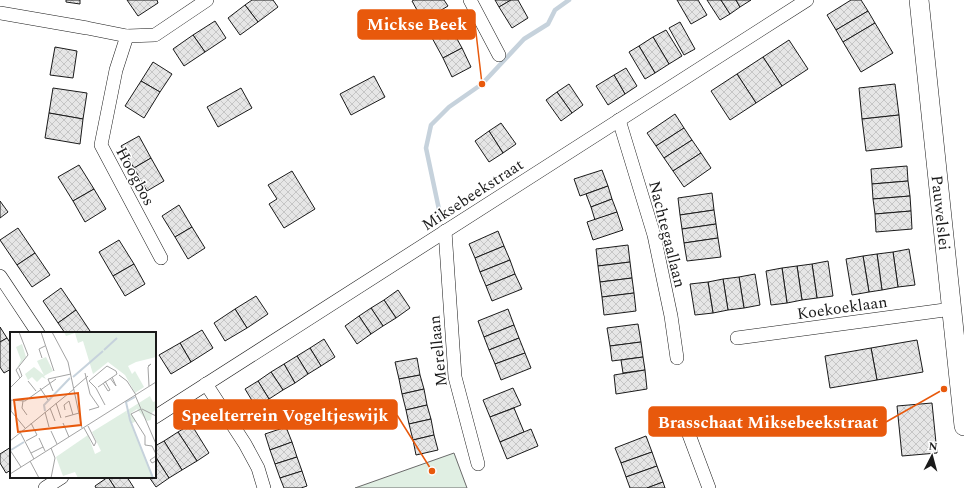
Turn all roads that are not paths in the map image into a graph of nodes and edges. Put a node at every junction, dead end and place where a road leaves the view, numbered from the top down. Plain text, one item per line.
1 (207, 0) edge
2 (470, 0) edge
3 (807, 0) edge
4 (919, 0) edge
5 (190, 4) edge
6 (0, 13) edge
7 (127, 36) junction
8 (499, 55) dead end
9 (619, 120) junction
10 (445, 231) junction
11 (161, 258) dead end
12 (0, 276) edge
13 (952, 309) junction
14 (37, 332) edge
15 (737, 338) dead end
16 (677, 358) dead end
17 (206, 384) junction
18 (156, 416) edge
19 (964, 426) edge
20 (688, 432) dead end
21 (478, 464) dead end
22 (60, 478) edge
23 (44, 488) edge
24 (264, 488) edge
25 (708, 488) edge

1 - 5 street
2 - 8 street
3 - 9 street, Miksebeekstraat
4 - 13 street, Pauwelslei
5 - 7 street
6 - 7 street
7 - 11 street, Hoogbos
9 - 10 street, Miksebeekstraat
9 - 16 street, Nachtegaallaan
10 - 17 street, Miksebeekstraat
10 - 21 street, Merellaan
12 - 14 street
13 - 15 street, Koekoeklaan
13 - 19 street, Pauwelslei
17 - 18 street, Miksebeekstraat
17 - 24 street
20 - 25 street
22 - 23 street

